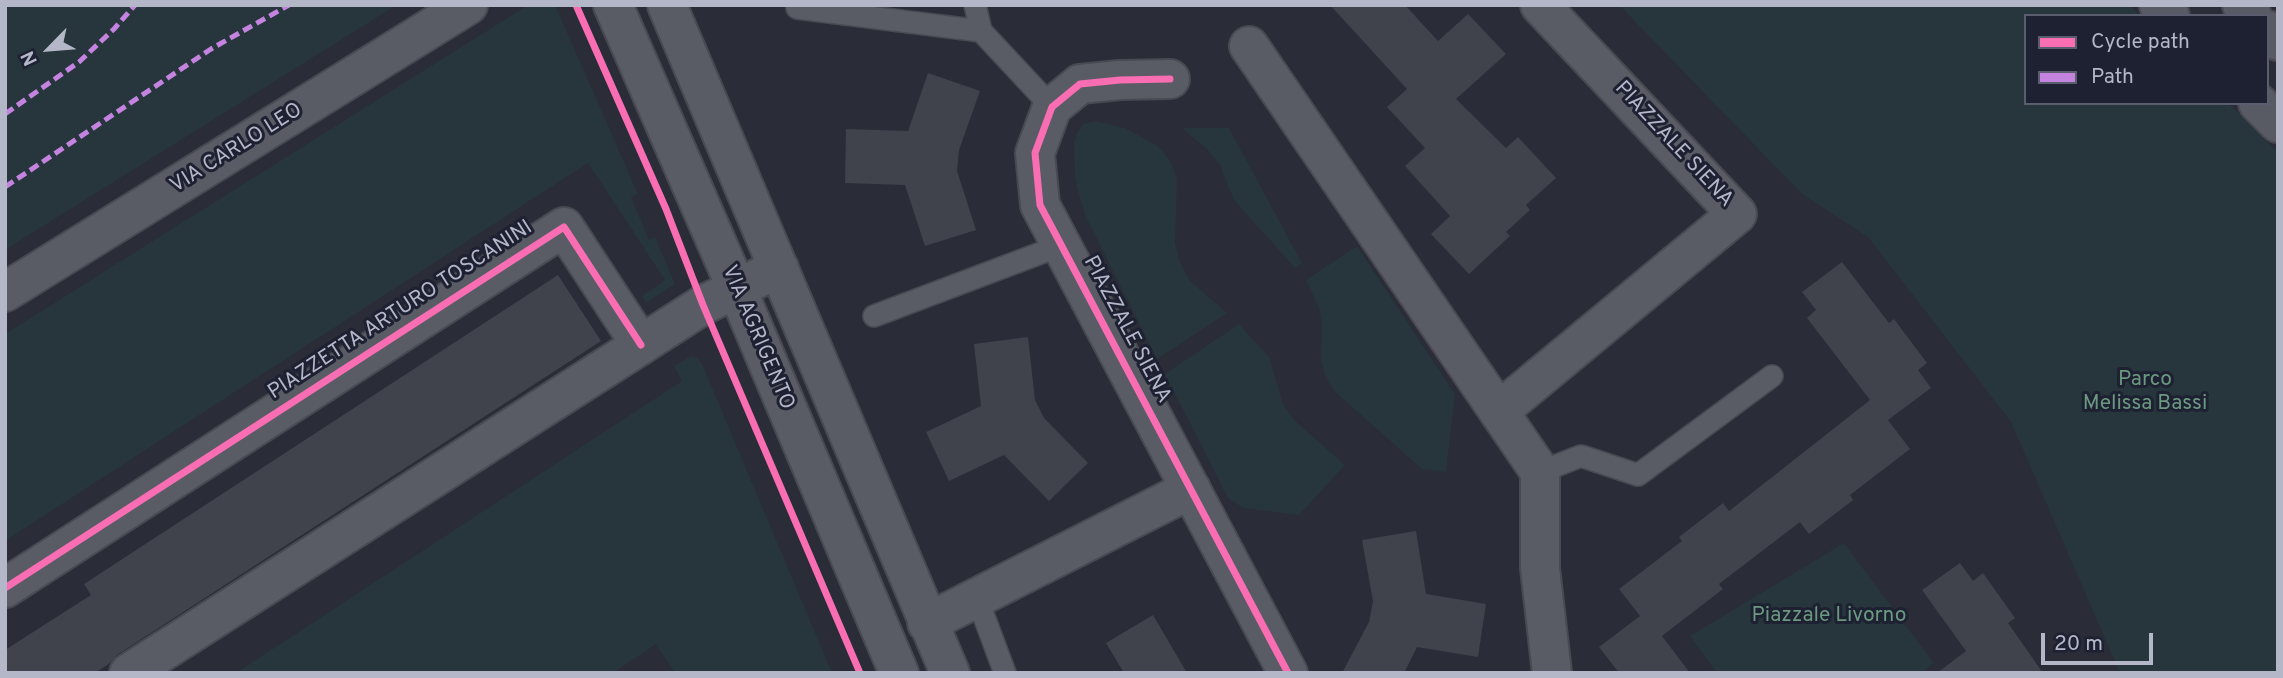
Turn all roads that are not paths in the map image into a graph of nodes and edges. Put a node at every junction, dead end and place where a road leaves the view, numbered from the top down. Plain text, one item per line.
1 (468, 5) edge
2 (613, 5) edge
3 (667, 5) edge
4 (975, 5) edge
5 (1540, 5) edge
6 (797, 8) dead end
7 (981, 32) junction
8 (1249, 46) dead end
9 (1170, 79) dead end
10 (2260, 105) edge
11 (1052, 107) junction
12 (2278, 122) edge
13 (1062, 245) junction
14 (779, 268) junction
15 (736, 287) junction
16 (5, 292) edge
17 (874, 316) dead end
18 (641, 345) junction
19 (1772, 376) dead end
20 (1499, 411) junction
21 (1540, 472) junction
22 (1191, 489) junction
23 (5, 588) edge
24 (977, 598) junction
25 (927, 623) junction
26 (130, 673) edge
27 (899, 673) edge
28 (950, 673) edge
29 (1005, 673) edge
30 (1288, 673) edge
31 (1552, 673) edge

1 - 16 street, VIA CARLO LEO
2 - 15 street, VIA AGRIGENTO
3 - 14 street
4 - 7 lane
5 - 20 street, PIAZZALE SIENA
6 - 7 lane
7 - 11 lane
8 - 20 street
9 - 11 street
10 - 12 main road
11 - 13 street, PIAZZALE SIENA
13 - 17 lane
13 - 22 street, PIAZZALE SIENA
14 - 15 street
14 - 25 street
15 - 18 street
15 - 27 street, VIA AGRIGENTO
18 - 23 street, PIAZZETTA ARTURO TOSCANINI
18 - 26 street
19 - 21 lane
20 - 21 street
21 - 31 street
22 - 24 street
22 - 30 street, PIAZZALE SIENA
24 - 25 street
24 - 29 lane
25 - 28 street

